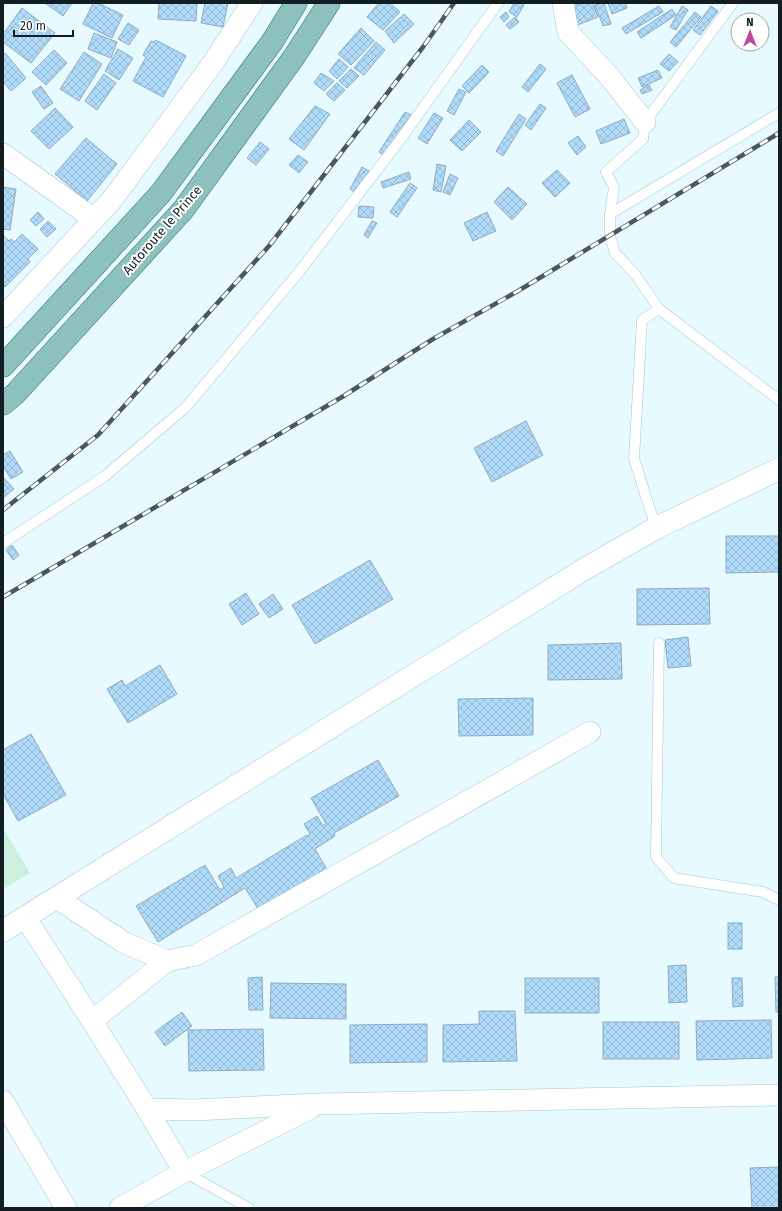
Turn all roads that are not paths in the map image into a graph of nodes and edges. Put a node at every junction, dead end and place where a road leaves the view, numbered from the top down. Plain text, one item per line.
1 (252, 3) edge
2 (296, 3) edge
3 (329, 3) edge
4 (498, 3) edge
5 (563, 3) edge
6 (733, 3) edge
7 (779, 113) edge
8 (646, 122) junction
9 (3, 154) edge
10 (610, 214) junction
11 (94, 219) junction
12 (658, 309) junction
13 (3, 317) edge
14 (3, 366) edge
15 (779, 400) edge
16 (3, 404) edge
17 (779, 469) edge
18 (656, 528) junction
19 (3, 543) edge
20 (660, 643) dead end
21 (590, 732) dead end
22 (57, 898) junction
23 (779, 900) edge
24 (25, 918) junction
25 (3, 931) edge
26 (167, 962) junction
27 (92, 1021) junction
28 (779, 1095) edge
29 (3, 1101) edge
30 (318, 1104) junction
31 (147, 1109) junction
32 (184, 1172) junction
33 (66, 1208) edge
34 (120, 1208) edge
35 (248, 1208) edge

1 - 11 street
2 - 14 main road, Autoroute le Prince
3 - 16 main road, Autoroute le Prince
4 - 19 lane
5 - 8 street
6 - 8 lane
7 - 10 lane
8 - 10 lane
9 - 11 street
10 - 12 lane
11 - 13 street
12 - 15 lane
12 - 18 lane
17 - 18 street
18 - 22 street
20 - 23 lane
21 - 26 street
22 - 24 street
22 - 26 street
24 - 25 street
24 - 27 street
26 - 27 street
27 - 31 street
28 - 30 street
29 - 33 street
30 - 31 street
30 - 32 street
31 - 32 street
32 - 34 street
32 - 35 lane

